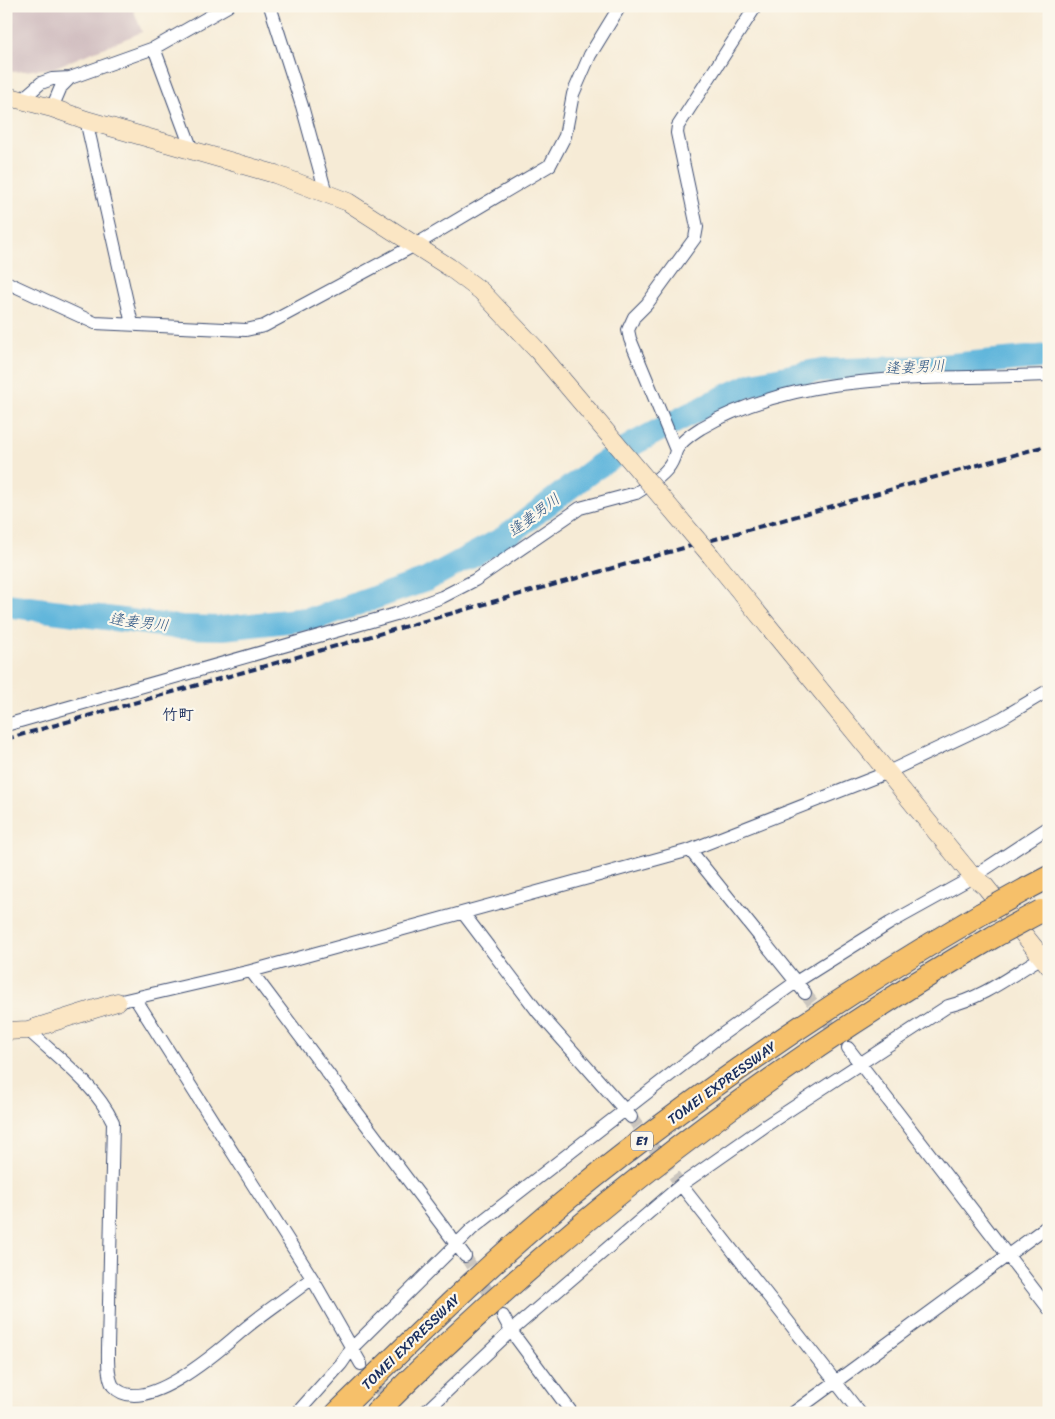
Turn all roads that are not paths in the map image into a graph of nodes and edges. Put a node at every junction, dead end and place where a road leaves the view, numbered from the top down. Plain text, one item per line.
1 (228, 6) edge
2 (270, 6) edge
3 (620, 6) edge
4 (756, 6) edge
5 (154, 48) junction
6 (70, 78) junction
7 (13, 99) edge
8 (52, 108) junction
9 (86, 120) junction
10 (192, 150) junction
11 (326, 192) junction
12 (416, 245) junction
13 (6, 282) edge
14 (132, 324) junction
15 (1049, 375) edge
16 (676, 450) junction
17 (1049, 690) edge
18 (6, 725) edge
19 (886, 773) junction
20 (1049, 827) edge
21 (690, 850) junction
22 (973, 877) junction
23 (1049, 877) edge
24 (1045, 909) edge
25 (463, 913) junction
26 (1046, 959) edge
27 (251, 971) junction
28 (796, 982) junction
29 (805, 993) tunnel mouth
30 (135, 998) junction
31 (116, 1002) joint
32 (28, 1030) junction
33 (6, 1031) edge
34 (848, 1048) tunnel mouth
35 (858, 1064) junction
36 (628, 1112) junction
37 (681, 1185) junction
38 (1049, 1225) edge
39 (457, 1243) junction
40 (1008, 1254) junction
41 (465, 1256) tunnel mouth
42 (312, 1278) junction
43 (1049, 1309) edge
44 (503, 1316) tunnel mouth
45 (511, 1331) junction
46 (352, 1348) junction
47 (362, 1364) tunnel mouth
48 (836, 1382) junction
49 (297, 1413) edge
50 (338, 1413) edge
51 (376, 1413) edge
52 (424, 1413) edge
53 (572, 1413) edge
54 (793, 1413) edge
55 (860, 1413) edge

1 - 5 street
2 - 11 street
3 - 12 street
4 - 16 street
5 - 6 street
5 - 10 street
6 - 7 street
6 - 8 street
7 - 8 street
8 - 9 street
9 - 10 street
9 - 14 street
10 - 11 street
11 - 12 street
12 - 14 street
12 - 19 street, bridge
13 - 14 street
15 - 16 street
16 - 18 street
17 - 19 street
19 - 21 street
19 - 22 street
20 - 22 street
21 - 25 street
21 - 28 street
22 - 26 street
22 - 28 street
23 - 50 highway, TOMEI EXPRESSWAY / E1, bridge
24 - 51 highway, TOMEI EXPRESSWAY / E1, bridge
25 - 27 street
25 - 36 street
26 - 35 street
27 - 30 street
27 - 39 street
28 - 29 street
28 - 36 street
30 - 31 street
30 - 42 street
31 - 32 street
32 - 33 street
32 - 42 street
34 - 35 street
35 - 37 street
35 - 40 street
36 - 39 street
37 - 45 street
37 - 48 street
38 - 40 street
39 - 41 street
39 - 46 street
40 - 43 street
40 - 48 street
42 - 46 street
44 - 45 street
45 - 52 street
45 - 53 street
46 - 47 street
46 - 49 street
48 - 54 street
48 - 55 street

